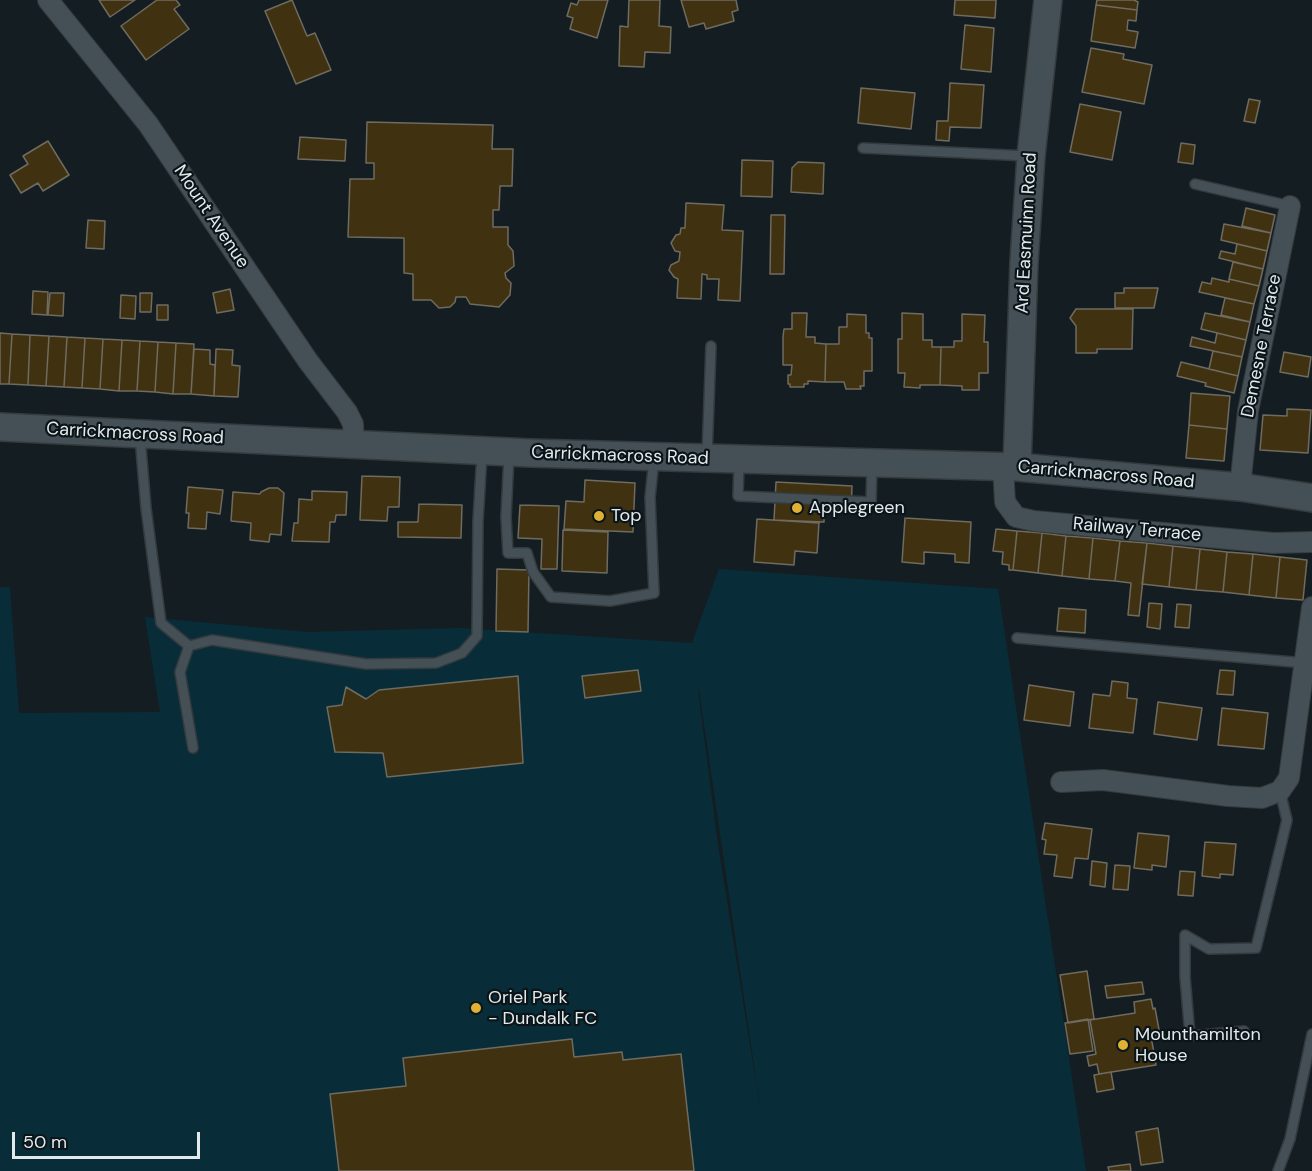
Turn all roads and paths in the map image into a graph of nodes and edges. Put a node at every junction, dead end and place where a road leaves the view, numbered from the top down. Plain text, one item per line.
1 (48, 0) edge
2 (1048, 0) edge
3 (863, 148) dead end
4 (1031, 156) junction
5 (1195, 184) dead end
6 (1290, 206) joint
7 (711, 346) dead end
8 (0, 427) edge
9 (140, 434) junction
10 (354, 444) junction
11 (482, 451) junction
12 (509, 452) junction
13 (654, 458) junction
14 (706, 458) junction
15 (739, 459) junction
16 (872, 464) junction
17 (1010, 467) junction
18 (1240, 487) junction
19 (1312, 498) edge
20 (1312, 542) edge
21 (1312, 606) edge
22 (1017, 638) dead end
23 (189, 646) junction
24 (1305, 663) junction
25 (193, 748) dead end
26 (1061, 782) dead end
27 (1280, 791) junction
28 (1244, 1030) dead end
29 (1312, 1034) edge
30 (1278, 1171) edge

1 - 10 street, Mount Avenue
2 - 4 main road, Ard Easmuinn Road
3 - 4 lane
4 - 17 main road, Ard Easmuinn Road
5 - 6 lane
6 - 18 street, Demesne Terrace
7 - 14 lane
8 - 9 main road, Carrickmacross Road
9 - 10 main road, Carrickmacross Road
9 - 23 lane
10 - 11 main road, Carrickmacross Road
11 - 12 main road, Carrickmacross Road
11 - 23 lane
12 - 13 main road, Carrickmacross Road
12 - 13 lane
13 - 14 main road, Carrickmacross Road
14 - 15 main road, Carrickmacross Road
15 - 16 main road, Carrickmacross Road
15 - 16 lane
16 - 17 main road, Carrickmacross Road
17 - 18 main road, Carrickmacross Road
17 - 20 street, Railway Terrace
18 - 19 main road, Carrickmacross Road
21 - 24 street
22 - 24 lane
23 - 25 lane
24 - 27 street
26 - 27 street
27 - 28 lane
29 - 30 lane

